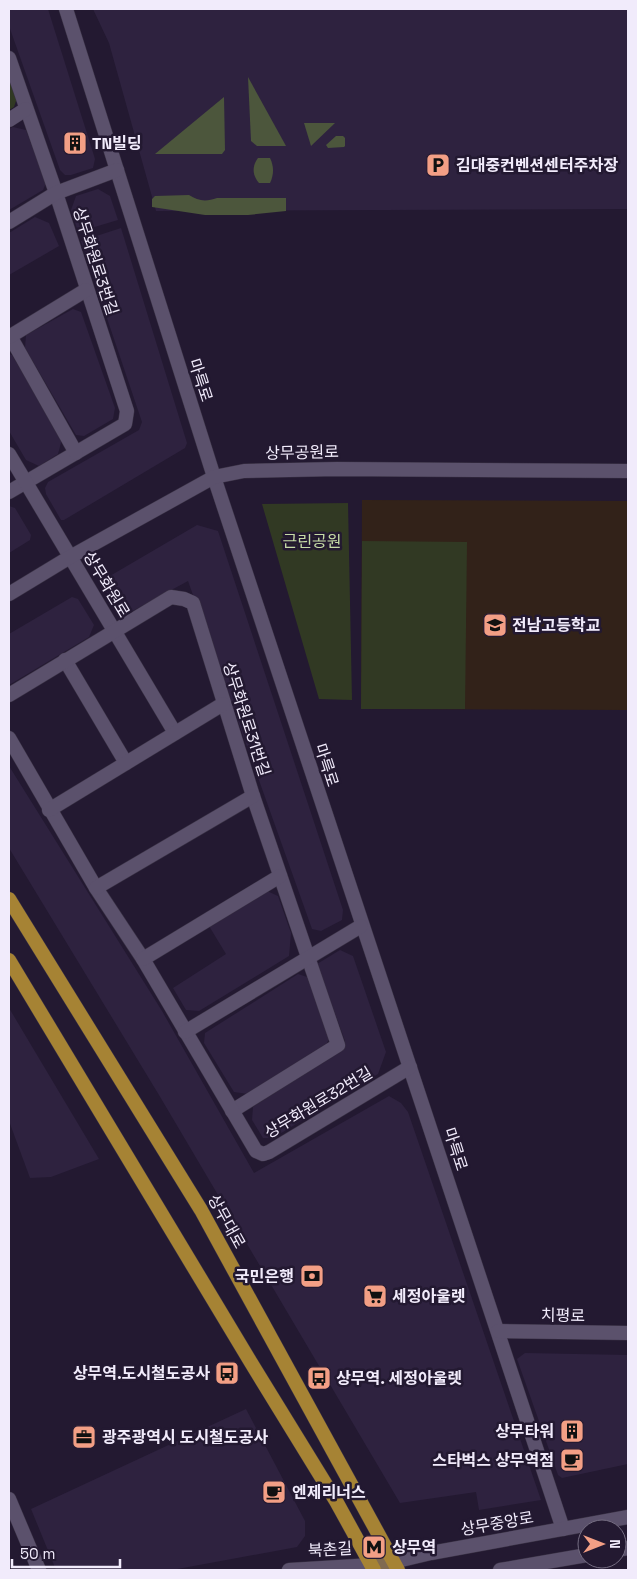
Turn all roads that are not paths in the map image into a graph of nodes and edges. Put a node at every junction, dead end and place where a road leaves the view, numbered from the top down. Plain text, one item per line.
1 (66, 9) edge
2 (9, 58) edge
3 (26, 108) junction
4 (9, 120) edge
5 (117, 170) junction
6 (56, 193) junction
7 (9, 222) edge
8 (86, 290) junction
9 (9, 337) edge
10 (76, 453) junction
11 (9, 454) edge
12 (628, 471) edge
13 (214, 477) junction
14 (26, 483) junction
15 (9, 492) edge
16 (70, 557) junction
17 (9, 594) edge
18 (115, 630) junction
19 (65, 660) junction
20 (9, 695) edge
21 (224, 704) junction
22 (176, 733) junction
23 (9, 738) edge
24 (126, 763) junction
25 (253, 796) junction
26 (49, 810) junction
27 (280, 876) junction
28 (96, 888) junction
29 (9, 899) edge
30 (361, 926) junction
31 (307, 957) junction
32 (143, 959) junction
33 (9, 960) edge
34 (185, 1032) junction
35 (410, 1068) junction
36 (232, 1111) junction
37 (498, 1332) junction
38 (628, 1333) edge
39 (9, 1499) edge
40 (628, 1517) edge
41 (563, 1529) junction
42 (577, 1557) edge
43 (396, 1566) edge
44 (373, 1568) edge
45 (39, 1570) edge
46 (289, 1570) edge
47 (500, 1570) edge

1 - 5 street, 마륵로
2 - 3 street, 상무화원로3번길
3 - 4 street
3 - 6 street, 상무화원로3번길
5 - 6 street
5 - 13 street, 마륵로
6 - 7 street
6 - 8 street, 상무화원로3번길
8 - 9 street
8 - 10 street, 상무화원로3번길
9 - 10 street
10 - 14 street
11 - 14 street, 상무화원로
12 - 13 street, 상무공원로
13 - 16 street, 상무공원로
13 - 30 street, 마륵로
14 - 15 street
14 - 16 street, 상무화원로
16 - 17 street, 상무공원로
16 - 18 street, 상무화원로
18 - 19 street, 상무화원로31번길
18 - 21 street, 상무화원로31번길
18 - 22 street, 상무화원로
19 - 20 street, 상무화원로31번길
19 - 24 street
21 - 22 street
21 - 25 street, 상무화원로31번길
22 - 24 street
23 - 26 street, 상무화원로32번길
24 - 26 street
25 - 27 street, 상무화원로31번길
25 - 28 street
26 - 28 street, 상무화원로32번길
27 - 31 street, 상무화원로31번길
27 - 32 street
28 - 32 street, 상무화원로32번길
29 - 43 main road, 상무대로
30 - 31 street
30 - 35 street, 마륵로
31 - 34 street
31 - 36 street, 상무화원로31번길
32 - 34 street, 상무화원로32번길
33 - 44 main road
34 - 36 street, 상무화원로32번길
35 - 36 street, 상무화원로32번길
35 - 37 street, 마륵로
37 - 38 street, 치평로
37 - 41 street, 마륵로
39 - 45 street
40 - 41 street, 상무중앙로
41 - 43 street, 상무중앙로
42 - 47 street
43 - 44 main road, 상무중앙로
44 - 46 street, 북촌길

